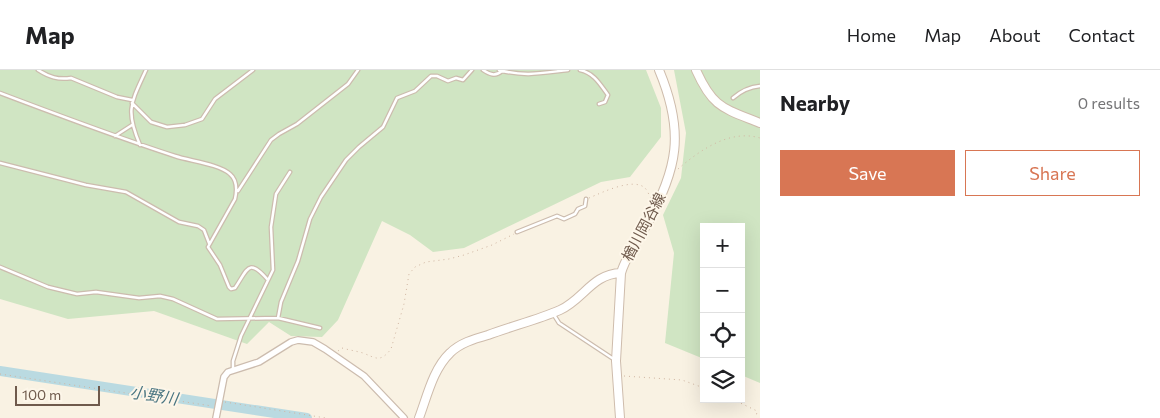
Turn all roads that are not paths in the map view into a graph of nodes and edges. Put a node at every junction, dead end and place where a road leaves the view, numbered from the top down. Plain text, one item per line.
1 (38, 70) edge
2 (146, 70) edge
3 (253, 70) edge
4 (358, 70) edge
5 (472, 70) edge
6 (483, 70) edge
7 (501, 70) edge
8 (568, 70) edge
9 (580, 70) edge
10 (659, 70) edge
11 (696, 70) edge
12 (760, 86) edge
13 (0, 93) edge
14 (734, 98) dead end
15 (132, 101) junction
16 (599, 104) dead end
17 (760, 123) edge
18 (132, 125) junction
19 (115, 136) junction
20 (140, 145) junction
21 (0, 163) edge
22 (290, 172) dead end
23 (236, 192) junction
24 (586, 199) road end
25 (517, 232) road end
26 (209, 244) junction
27 (0, 267) edge
28 (621, 274) junction
29 (268, 280) junction
30 (552, 312) junction
31 (250, 318) junction
32 (278, 318) junction
33 (320, 328) dead end
34 (616, 361) junction
35 (233, 370) junction
36 (216, 418) edge
37 (404, 418) edge
38 (419, 418) edge
39 (620, 418) edge

1 - 15 lane
2 - 15 lane
3 - 15 lane
4 - 23 lane
5 - 32 lane
6 - 7 lane
7 - 8 lane
9 - 16 lane
10 - 28 main road, 楢川岡谷線
11 - 17 main road
12 - 14 lane
13 - 19 lane
15 - 18 lane
18 - 19 lane
18 - 20 lane
19 - 20 lane
20 - 23 lane
21 - 26 lane
22 - 29 lane
23 - 26 lane
24 - 25 lane
26 - 29 lane
27 - 31 lane
28 - 30 main road
28 - 34 main road, 楢川岡谷線
29 - 31 lane
30 - 34 lane
30 - 38 main road
31 - 32 lane
31 - 35 lane
32 - 33 lane
34 - 39 main road, 楢川岡谷線
35 - 36 street
35 - 37 street

